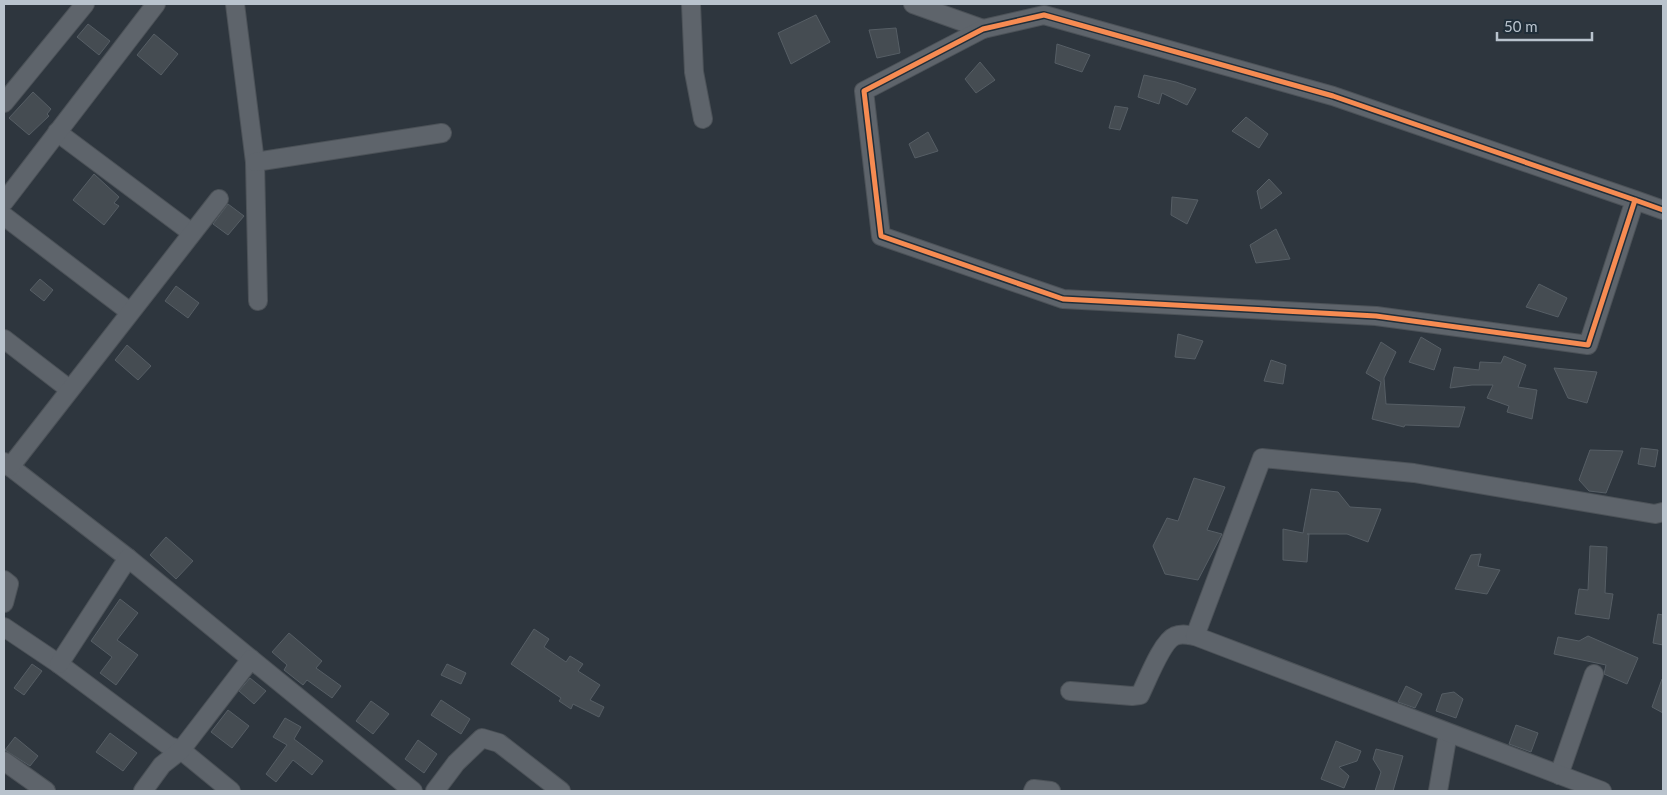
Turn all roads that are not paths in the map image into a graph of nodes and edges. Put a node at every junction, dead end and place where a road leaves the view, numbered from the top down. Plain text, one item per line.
1 (85, 4) edge
2 (156, 4) edge
3 (235, 4) edge
4 (690, 4) edge
5 (913, 4) edge
6 (983, 29) junction
7 (4, 103) edge
8 (703, 119) dead end
9 (57, 132) junction
10 (442, 133) dead end
11 (255, 162) junction
12 (219, 199) dead end
13 (1635, 200) junction
14 (4, 202) edge
15 (1663, 210) edge
16 (4, 216) edge
17 (192, 233) junction
18 (258, 301) dead end
19 (130, 312) junction
20 (4, 339) edge
21 (69, 389) junction
22 (7, 464) edge
23 (1663, 512) edge
24 (128, 558) junction
25 (4, 580) edge
26 (4, 603) edge
27 (4, 627) edge
28 (1195, 636) junction
29 (251, 659) junction
30 (60, 664) junction
31 (1594, 674) dead end
32 (1070, 691) dead end
33 (1448, 733) junction
34 (181, 750) junction
35 (4, 760) edge
36 (1559, 775) junction
37 (1578, 787) edge
38 (46, 791) edge
39 (143, 791) edge
40 (231, 791) edge
41 (413, 791) edge
42 (435, 791) edge
43 (561, 791) edge
44 (1032, 791) edge
45 (1051, 791) edge
46 (1438, 791) edge
47 (1602, 791) edge

1 - 7 street
2 - 9 street
3 - 11 street
4 - 8 street
5 - 6 street
6 - 13 street
6 - 13 street
9 - 14 street
9 - 17 street
10 - 11 street
11 - 18 street
12 - 17 street
13 - 15 street
16 - 19 street
17 - 19 street
19 - 21 street
20 - 21 street
21 - 22 street
22 - 24 street
23 - 28 street
24 - 29 street
24 - 30 street
25 - 26 street
27 - 30 street
28 - 32 street
28 - 33 street
29 - 34 street
29 - 41 street
30 - 34 street
31 - 36 street
33 - 36 street
33 - 46 street
34 - 39 street
34 - 40 street
35 - 38 street
36 - 37 street
37 - 47 street
42 - 43 street
44 - 45 street

